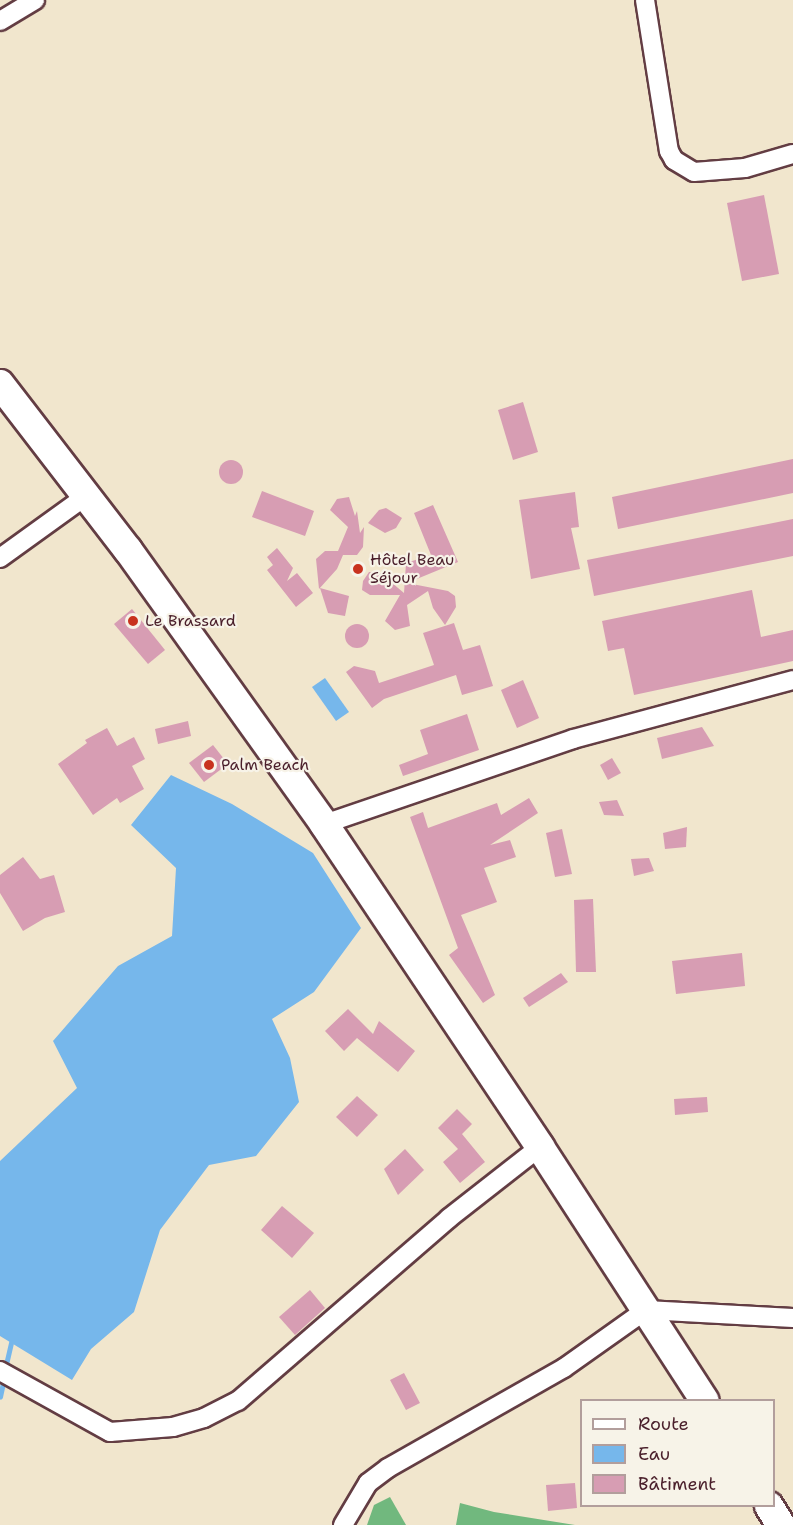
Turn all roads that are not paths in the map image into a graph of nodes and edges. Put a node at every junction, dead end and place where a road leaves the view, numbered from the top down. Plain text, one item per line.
1 (35, 0) edge
2 (645, 0) edge
3 (0, 21) edge
4 (793, 154) edge
5 (0, 384) edge
6 (86, 496) junction
7 (0, 558) edge
8 (793, 680) edge
9 (324, 824) junction
10 (540, 1147) junction
11 (646, 1310) junction
12 (793, 1318) edge
13 (0, 1371) edge
14 (703, 1399) edge
15 (770, 1507) edge
16 (343, 1525) edge
17 (781, 1525) edge

1 - 3 street
2 - 4 street
5 - 6 main road
6 - 7 street
6 - 9 main road
8 - 9 street
9 - 10 main road
10 - 11 main road
10 - 13 street
11 - 12 street
11 - 14 main road
11 - 16 street
15 - 17 main road

